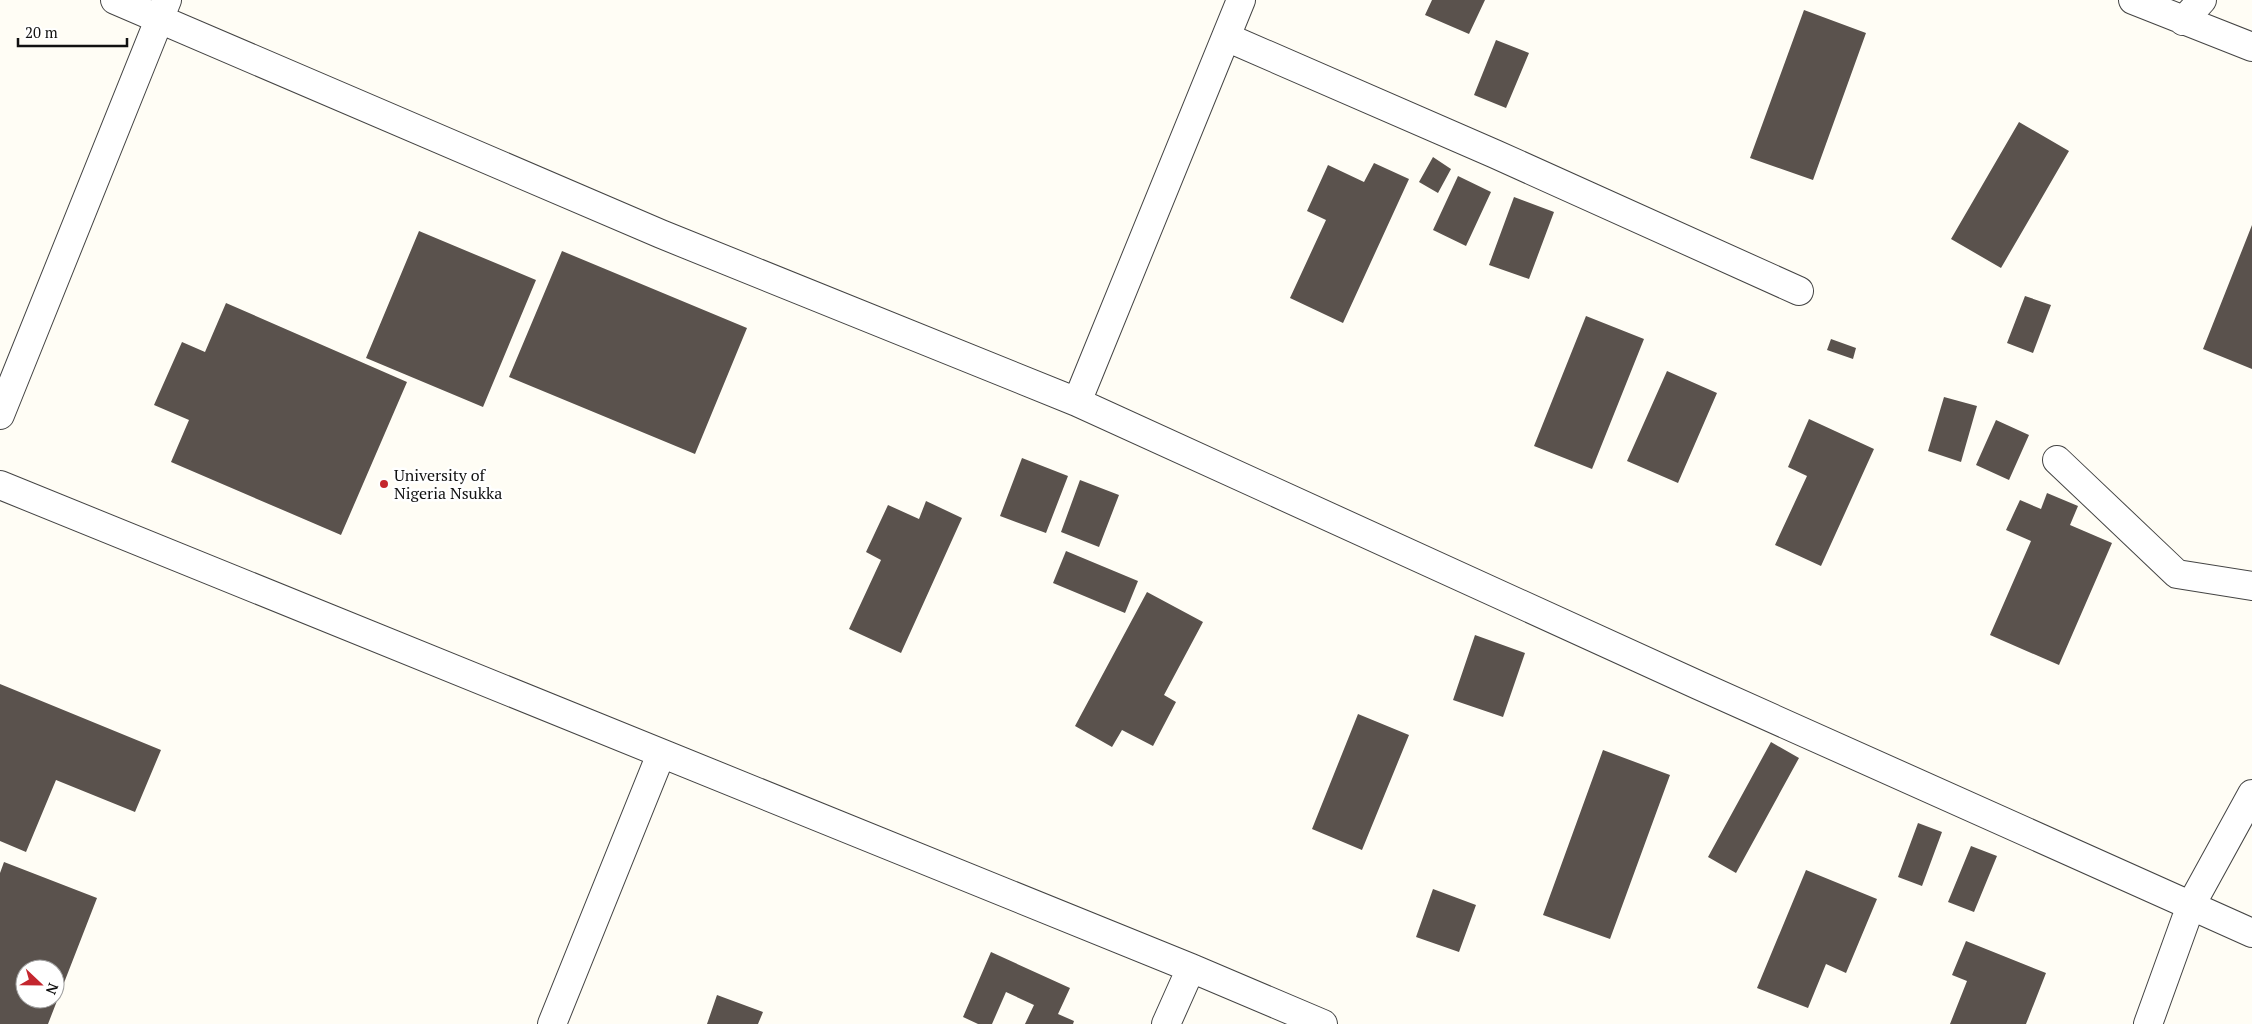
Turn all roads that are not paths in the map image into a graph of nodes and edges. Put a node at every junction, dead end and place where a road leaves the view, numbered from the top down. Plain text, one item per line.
1 (115, 0) edge
2 (1241, 0) edge
3 (2133, 0) edge
4 (2202, 0) edge
5 (163, 10) edge
6 (2183, 21) junction
7 (1226, 38) junction
8 (2252, 47) edge
9 (1799, 291) dead end
10 (1077, 402) junction
11 (0, 415) edge
12 (2057, 460) dead end
13 (0, 485) edge
14 (2252, 586) edge
15 (661, 754) junction
16 (2252, 794) edge
17 (2192, 905) junction
18 (2252, 933) edge
19 (1191, 968) junction
20 (552, 1024) edge
21 (1166, 1024) edge
22 (1323, 1024) edge
23 (2148, 1024) edge

1 - 5 street
2 - 7 street
3 - 6 street
4 - 6 street
5 - 10 street
5 - 11 street
6 - 8 street
7 - 9 street
7 - 10 street
10 - 17 street
12 - 14 street
13 - 15 street
15 - 19 street
15 - 20 street
16 - 17 street
17 - 18 street
17 - 23 street
19 - 21 street
19 - 22 street

